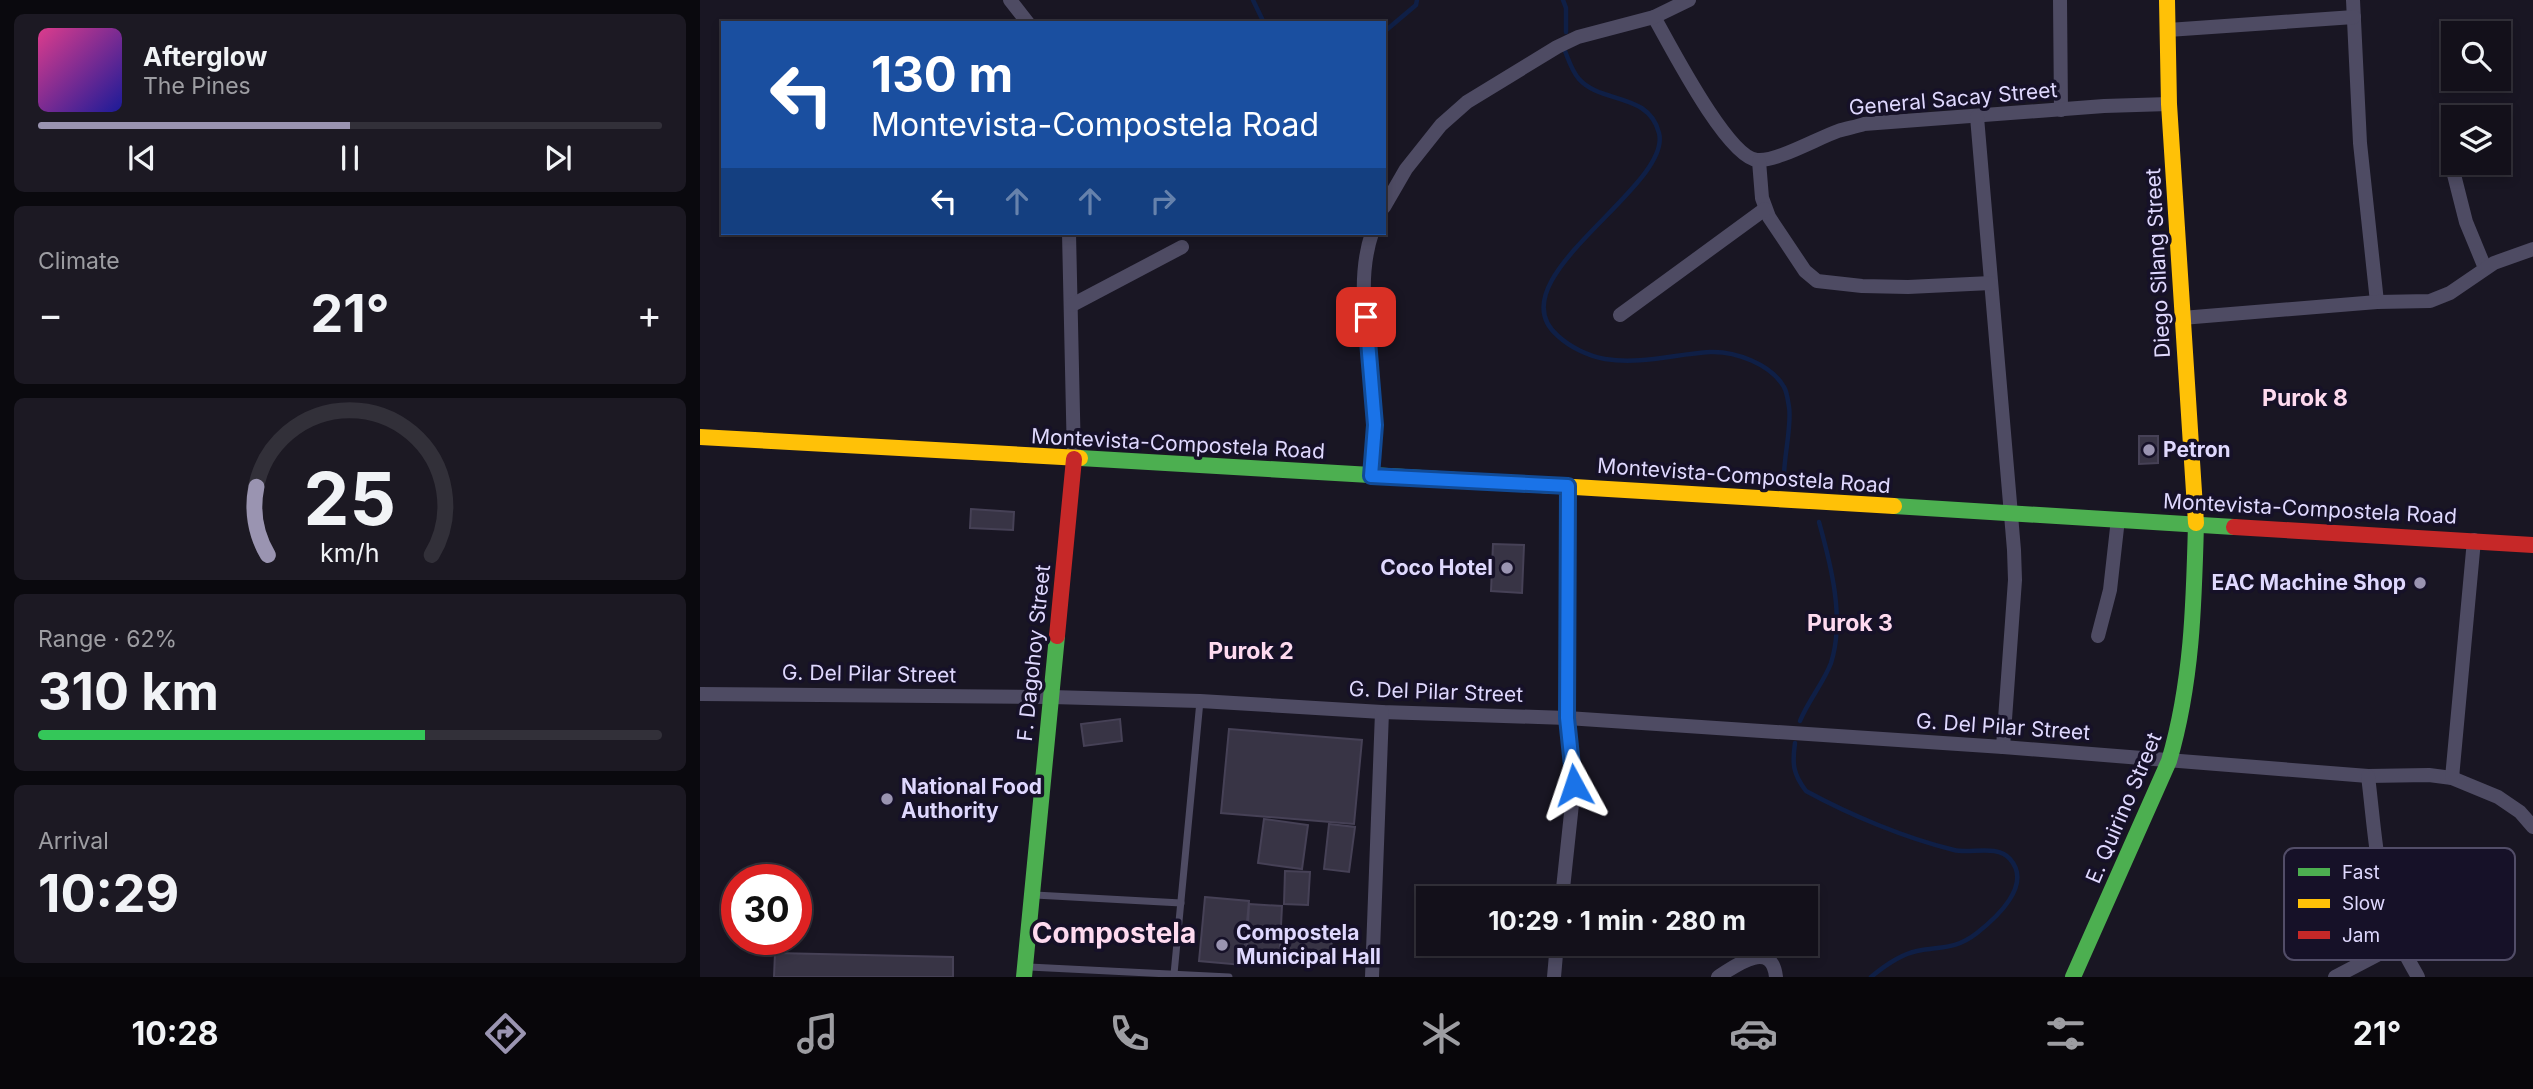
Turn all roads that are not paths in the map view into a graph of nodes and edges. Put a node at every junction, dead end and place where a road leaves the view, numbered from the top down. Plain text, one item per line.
1 (1010, 0) edge
2 (1689, 0) edge
3 (2060, 0) edge
4 (2166, 0) edge
5 (2353, 0) edge
6 (1654, 17) junction
7 (2354, 17) junction
8 (1026, 21) edge
9 (2168, 30) junction
10 (2169, 104) junction
11 (2062, 110) junction
12 (1977, 117) junction
13 (1759, 161) junction
14 (2454, 175) edge
15 (1386, 204) edge
16 (1765, 209) junction
17 (1069, 235) edge
18 (1372, 235) edge
19 (1182, 247) dead end
20 (2533, 249) edge
21 (2485, 268) junction
22 (1991, 284) junction
23 (2377, 302) junction
24 (1072, 305) junction
25 (1620, 315) dead end
26 (2182, 318) junction
27 (700, 437) edge
28 (1073, 458) junction
29 (1371, 476) junction
30 (1568, 486) junction
31 (2010, 514) junction
32 (2118, 519) junction
33 (2196, 523) junction
34 (2474, 540) junction
35 (2533, 545) edge
36 (2098, 636) dead end
37 (700, 694) edge
38 (1051, 697) junction
39 (1200, 701) junction
40 (1382, 712) junction
41 (1567, 718) junction
42 (2003, 747) junction
43 (2169, 761) junction
44 (2368, 776) junction
45 (2452, 778) junction
46 (2533, 827) edge
47 (2377, 848) edge
48 (1563, 886) edge
49 (1030, 895) junction
50 (1181, 903) junction
51 (1556, 956) edge
52 (2368, 960) edge
53 (2409, 960) edge
54 (1024, 972) edge
55 (1174, 974) junction
56 (1229, 977) edge
57 (1372, 977) edge
58 (1554, 977) edge
59 (1718, 977) edge
60 (1776, 977) edge
61 (2073, 977) edge
62 (2335, 977) edge
63 (2418, 977) edge

1 - 8 street
2 - 6 street
3 - 11 street
4 - 9 main road, Diego Silang Street
5 - 7 street
6 - 13 street
6 - 15 street
7 - 9 street
7 - 23 street
9 - 10 main road, Diego Silang Street
10 - 11 street, General Sacay Street
10 - 26 main road, Diego Silang Street
11 - 12 street, General Sacay Street
12 - 13 street, General Sacay Street
12 - 22 street
13 - 16 street
14 - 21 street
16 - 22 street
16 - 25 street
17 - 24 street
18 - 29 street
19 - 24 street
20 - 21 street
21 - 23 street
22 - 31 street
23 - 26 street
24 - 28 street
26 - 33 main road, Diego Silang Street
27 - 28 main road, Montevista-Compostela Road
28 - 29 main road, Montevista-Compostela Road
28 - 38 main road, F. Dagohoy Street
29 - 30 main road, Montevista-Compostela Road
30 - 31 main road, Montevista-Compostela Road
30 - 41 street
31 - 32 main road, Montevista-Compostela Road
31 - 42 street
32 - 33 main road, Montevista-Compostela Road
32 - 36 street
33 - 34 main road, Montevista-Compostela Road
33 - 43 main road, E. Quirino Street
34 - 35 main road, Montevista-Compostela Road
34 - 45 street
37 - 38 street, G. Del Pilar Street
38 - 39 street, G. Del Pilar Street
38 - 49 main road, F. Dagohoy Street
39 - 40 street, G. Del Pilar Street
39 - 50 lane
40 - 41 street, G. Del Pilar Street
40 - 57 street
41 - 42 street, G. Del Pilar Street
41 - 48 street
42 - 43 street, G. Del Pilar Street
43 - 44 street, G. Del Pilar Street
43 - 61 main road, E. Quirino Street
44 - 45 street, G. Del Pilar Street
44 - 47 street
45 - 46 street, G. Del Pilar Street
49 - 50 lane
49 - 54 main road, F. Dagohoy Street
50 - 55 lane
51 - 58 street
52 - 62 street
53 - 63 street
54 - 55 lane
55 - 56 lane
59 - 60 street

